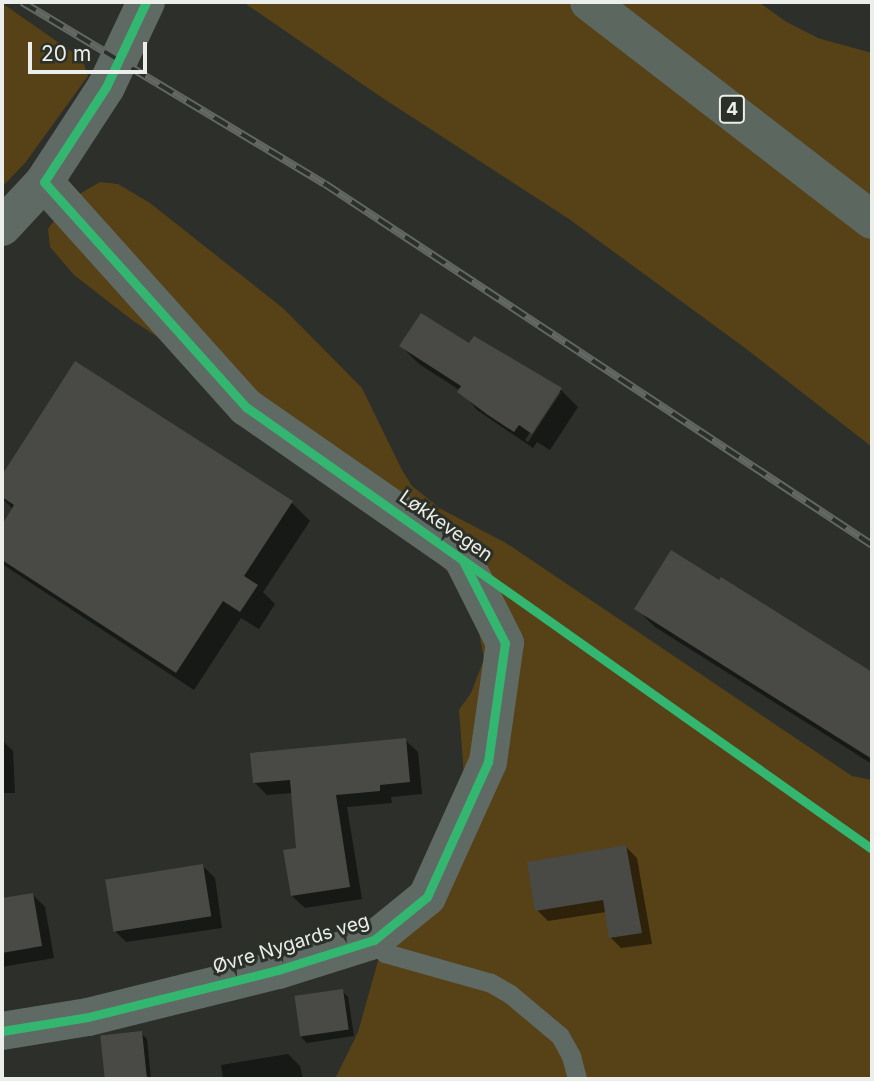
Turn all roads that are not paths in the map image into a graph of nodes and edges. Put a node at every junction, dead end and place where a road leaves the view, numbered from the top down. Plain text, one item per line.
1 (146, 2) edge
2 (589, 2) edge
3 (44, 182) junction
4 (872, 220) edge
5 (2, 227) edge
6 (462, 558) joint
7 (374, 940) junction
8 (2, 1031) edge
9 (577, 1079) edge

1 - 3 street
2 - 4 highway, 4
3 - 5 street
3 - 6 street, Løkkevegen
6 - 7 street, Øvre Nygards veg
7 - 8 street, Øvre Nygards veg
7 - 9 lane

